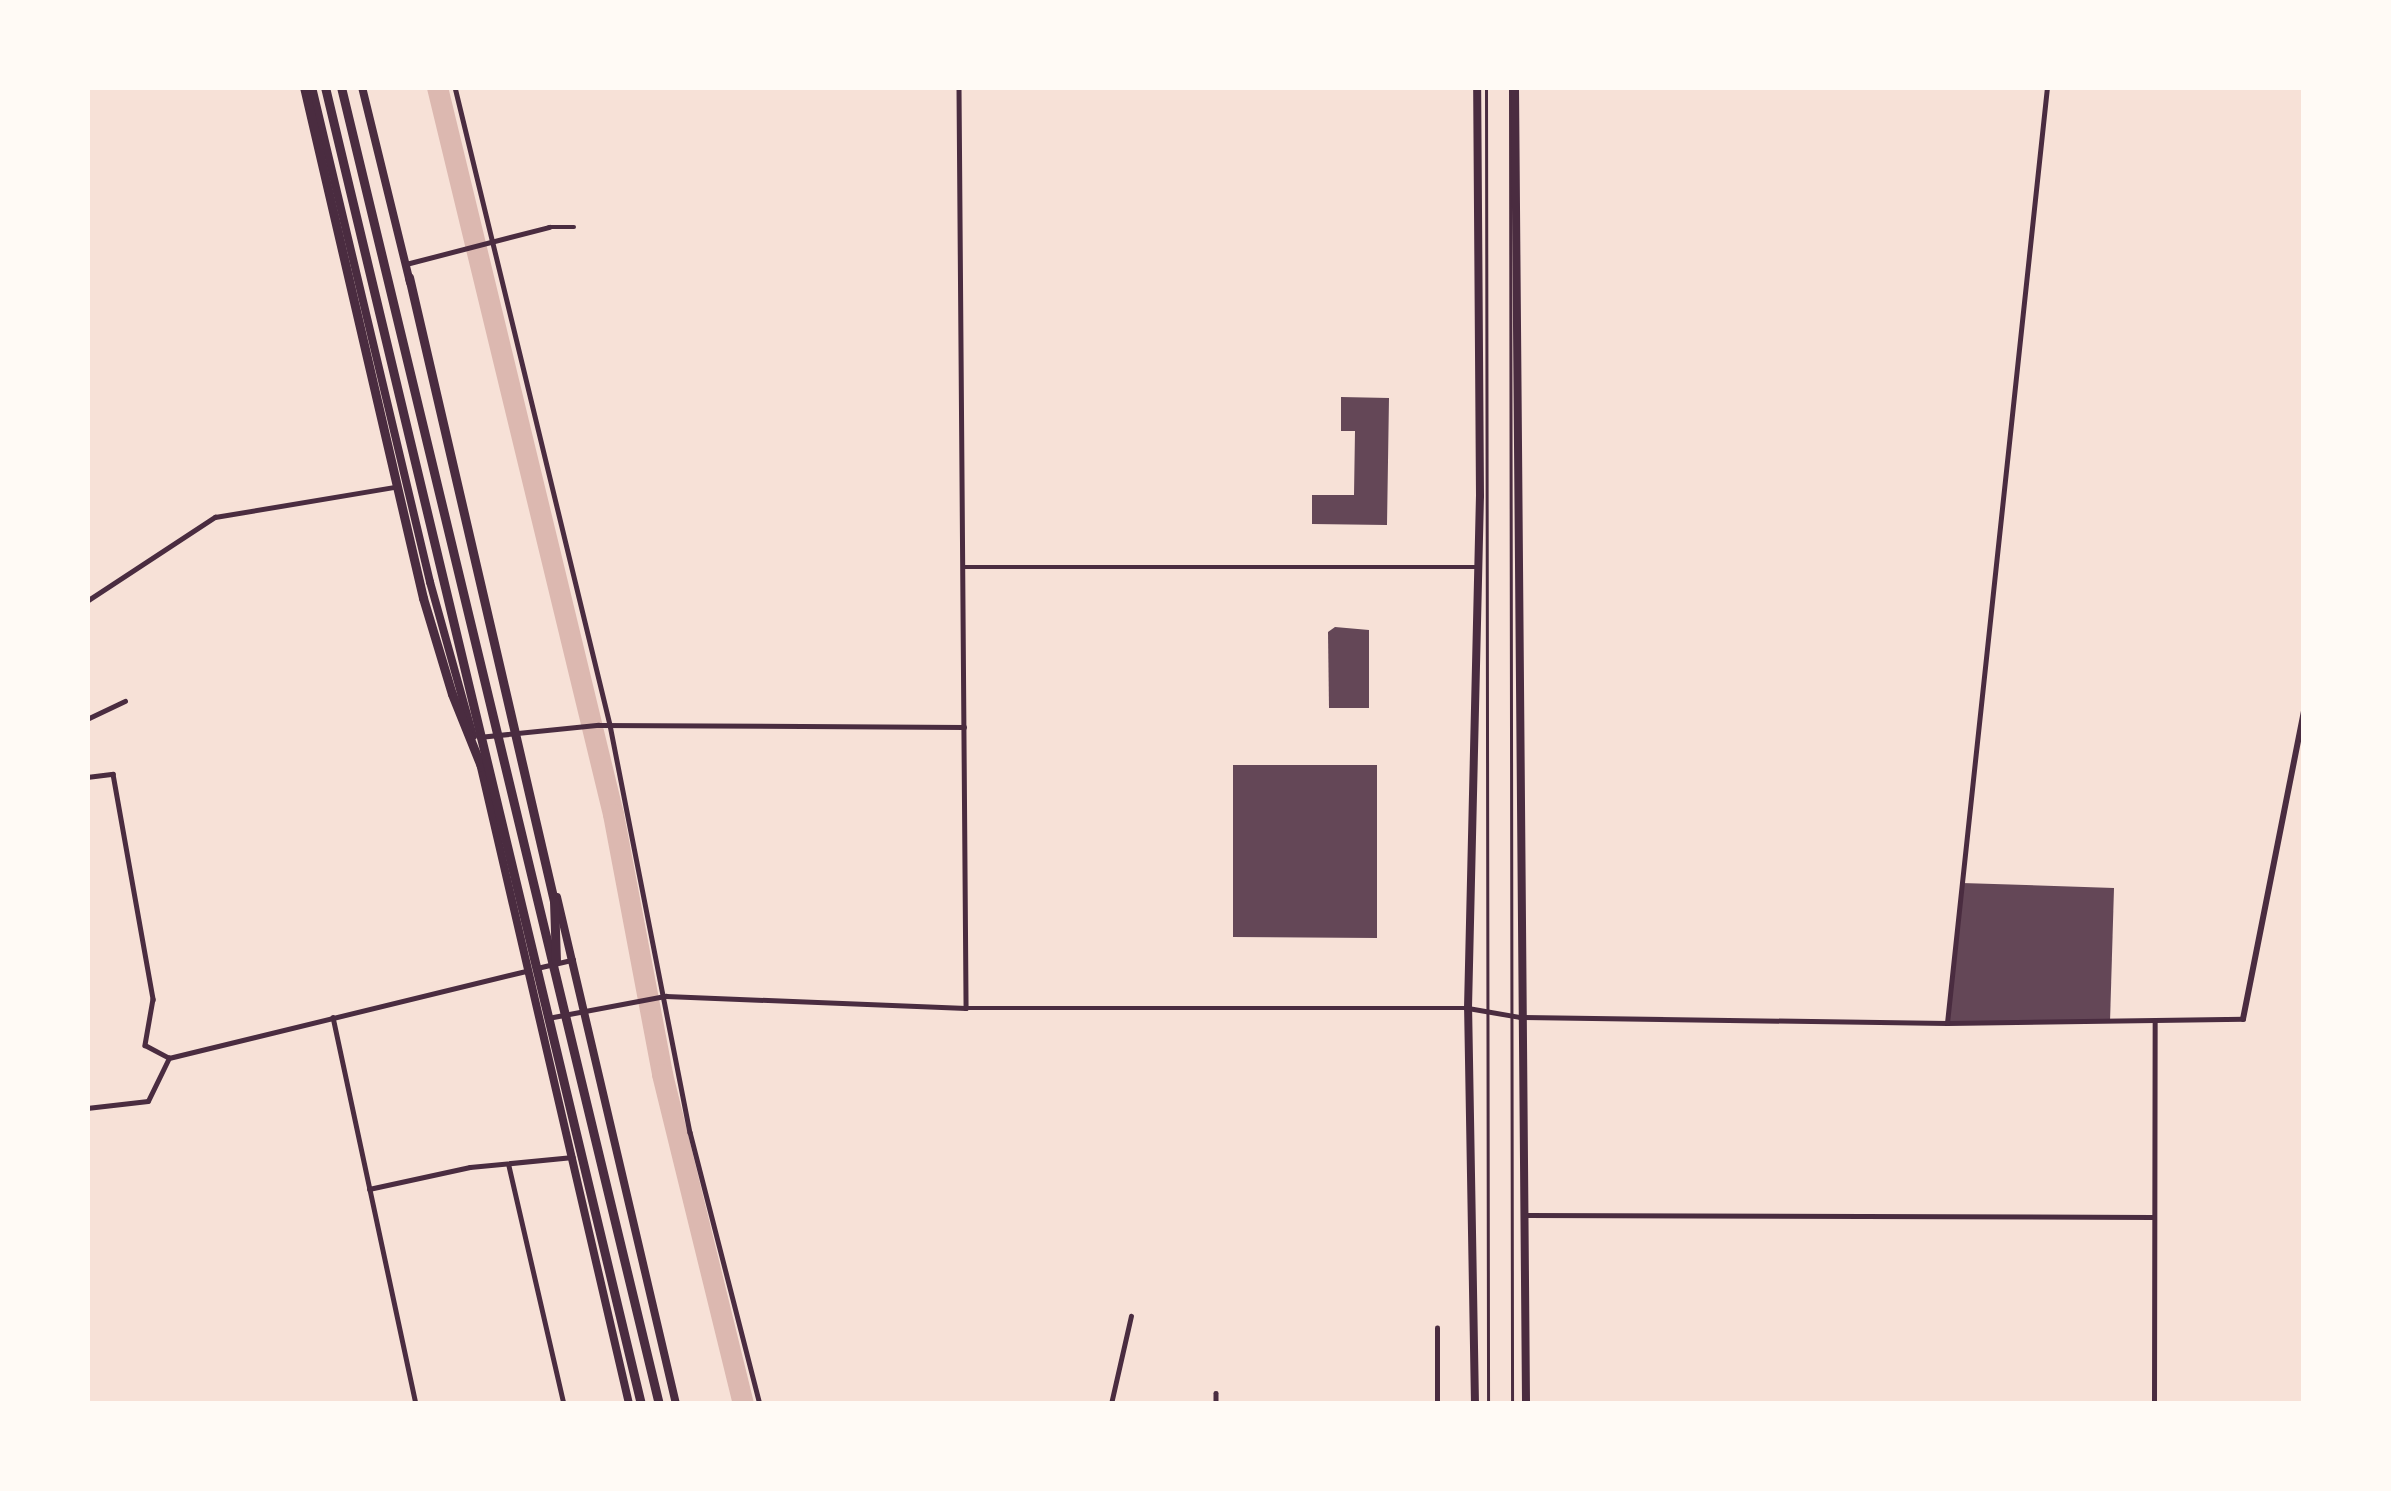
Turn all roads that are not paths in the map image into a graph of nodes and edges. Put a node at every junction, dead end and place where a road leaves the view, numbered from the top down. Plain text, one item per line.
1 (325, 87) edge
2 (341, 87) edge
3 (362, 87) edge
4 (455, 87) edge
5 (959, 87) edge
6 (1477, 87) edge
7 (1486, 87) edge
8 (1513, 87) edge
9 (2047, 87) edge
10 (307, 91) edge
11 (574, 227) dead end
12 (489, 243) junction
13 (406, 264) junction
14 (409, 277) junction
15 (406, 486) junction
16 (1478, 566) junction
17 (963, 567) junction
18 (87, 601) edge
19 (125, 701) dead end
20 (2304, 710) edge
21 (87, 718) edge
22 (610, 725) junction
23 (964, 727) junction
24 (517, 730) junction
25 (473, 737) junction
26 (87, 777) edge
27 (493, 794) junction
28 (572, 960) junction
29 (555, 967) junction
30 (531, 970) junction
31 (663, 997) junction
32 (966, 1008) junction
33 (1468, 1008) junction
34 (584, 1010) junction
35 (1487, 1011) junction
36 (332, 1014) junction
37 (1515, 1016) junction
38 (2243, 1018) joint
39 (542, 1019) junction
40 (2155, 1021) junction
41 (1947, 1023) junction
42 (169, 1058) junction
43 (87, 1108) edge
44 (573, 1157) junction
45 (509, 1166) junction
46 (369, 1189) junction
47 (1524, 1214) junction
48 (2152, 1217) junction
49 (1131, 1316) dead end
50 (1437, 1328) dead end
51 (1216, 1393) dead end
52 (416, 1404) edge
53 (565, 1404) edge
54 (628, 1404) edge
55 (641, 1404) edge
56 (659, 1404) edge
57 (676, 1404) edge
58 (760, 1404) edge
59 (1111, 1404) edge
60 (1216, 1404) edge
61 (1437, 1404) edge
62 (1474, 1404) edge
63 (1488, 1404) edge
64 (1512, 1404) edge
65 (1526, 1404) edge
66 (2154, 1404) edge

1 - 27 highway
2 - 29 highway
3 - 13 main road
4 - 12 street
5 - 17 street
6 - 16 main road
7 - 35 lane
8 - 37 main road
9 - 41 street
10 - 15 main road
10 - 27 highway
11 - 12 street
12 - 13 street
12 - 22 street
13 - 14 main road
14 - 24 main road
14 - 29 highway
15 - 18 street
15 - 25 main road
16 - 17 street
16 - 33 main road
17 - 23 street
19 - 21 street
20 - 38 street
22 - 23 street
22 - 24 street
22 - 31 street
23 - 32 street
24 - 25 street
24 - 28 main road
25 - 30 main road
26 - 42 street
27 - 55 highway
28 - 30 street
28 - 34 main road
29 - 56 highway
30 - 36 street
30 - 39 main road
31 - 32 street
31 - 34 street
31 - 58 street
32 - 33 street
33 - 35 street
33 - 62 main road
34 - 39 street
34 - 57 main road
35 - 37 street
35 - 63 lane
36 - 42 street
36 - 46 street
37 - 41 street
37 - 47 main road
37 - 64 lane
38 - 40 street
39 - 44 main road
40 - 41 street
40 - 48 street
42 - 43 street
44 - 45 street
44 - 54 main road
45 - 46 street
45 - 53 street
46 - 52 street
47 - 48 street
47 - 65 main road
48 - 66 street
49 - 59 street
50 - 61 street
51 - 60 street

